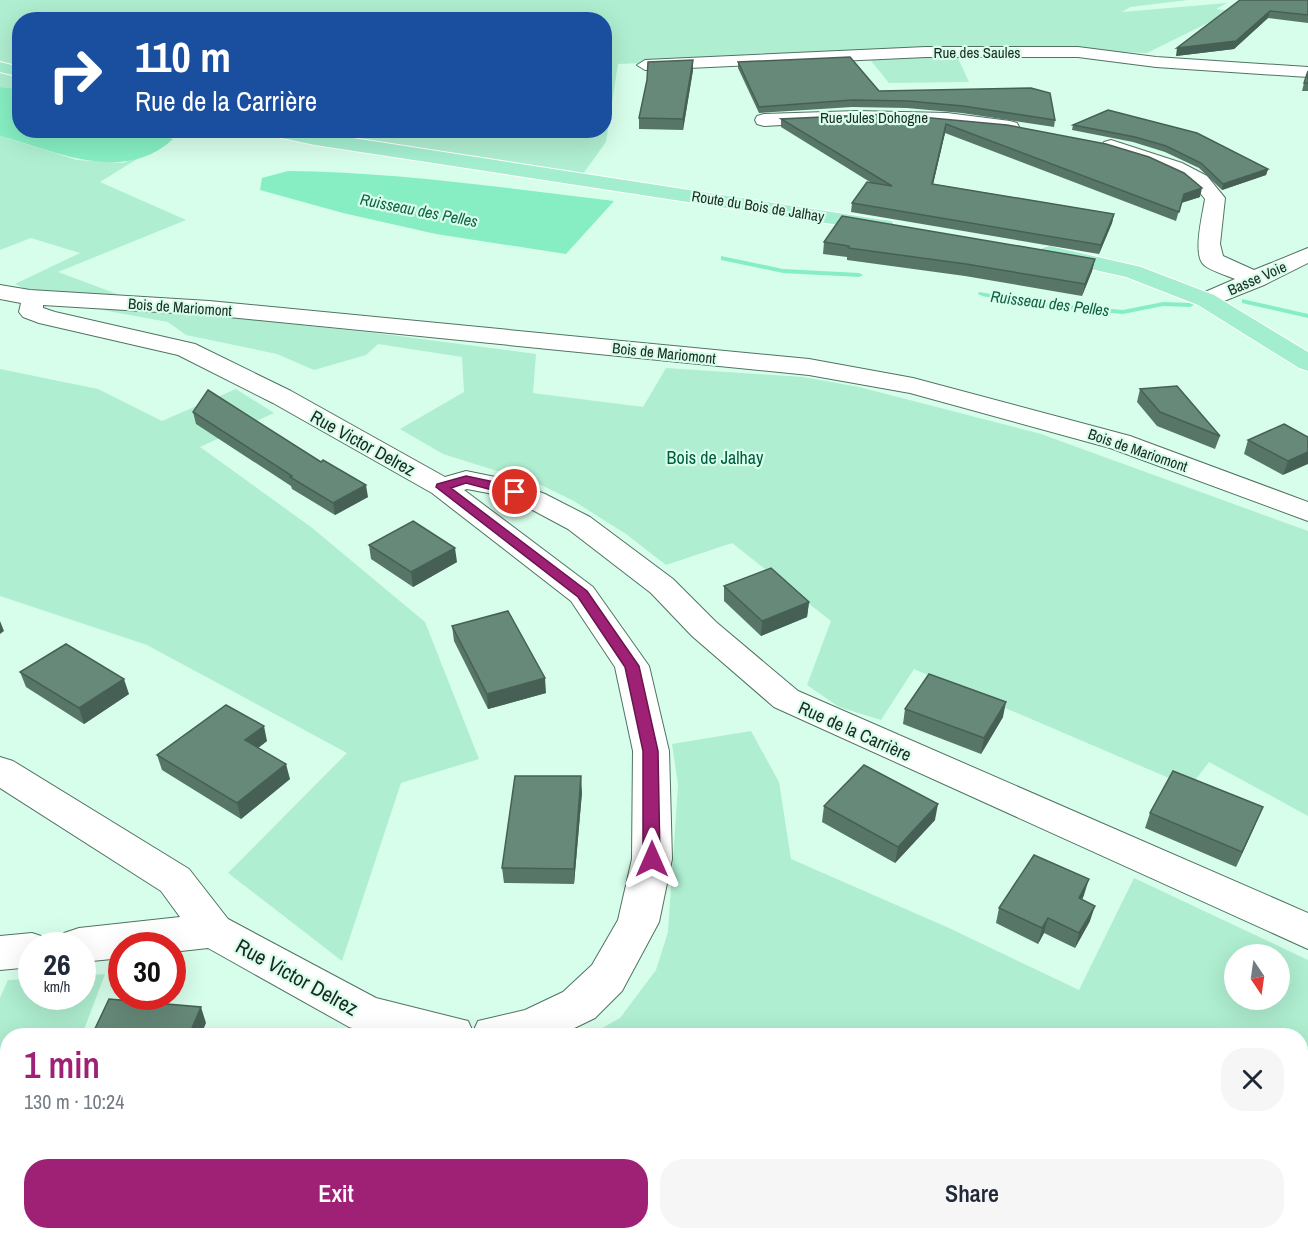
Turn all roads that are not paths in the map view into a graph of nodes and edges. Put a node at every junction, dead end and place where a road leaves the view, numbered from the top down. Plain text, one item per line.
1 (645, 65) edge
2 (1308, 72) edge
3 (764, 120) edge
4 (1025, 130) edge
5 (306, 138) edge
6 (1093, 142) edge
7 (910, 230) edge
8 (1024, 249) edge
9 (1308, 255) edge
10 (1256, 280) junction
11 (0, 292) edge
12 (30, 297) junction
13 (1206, 300) junction
14 (1308, 363) edge
15 (442, 487) junction
16 (1308, 512) edge
17 (0, 770) edge
18 (213, 931) junction
19 (1308, 932) edge
20 (96, 943) edge
21 (18, 951) edge
22 (0, 953) edge
23 (415, 1028) edge
24 (531, 1028) edge

1 - 2 street, Rue des Saules
3 - 4 street, Rue Jules Dohogne
5 - 7 main road, Route du Bois de Jalhay
6 - 10 street
8 - 13 main road
9 - 10 street, Basse Voie
10 - 13 street, Basse Voie
11 - 12 street, Bois de Mariomont
12 - 15 street, Rue Victor Delrez
12 - 16 street, Bois de Mariomont
13 - 14 main road
15 - 19 street, Rue de la Carrière
15 - 24 street, Rue Victor Delrez
17 - 18 street, Rue Victor Delrez
18 - 20 street
18 - 23 street, Rue Victor Delrez
21 - 22 street

